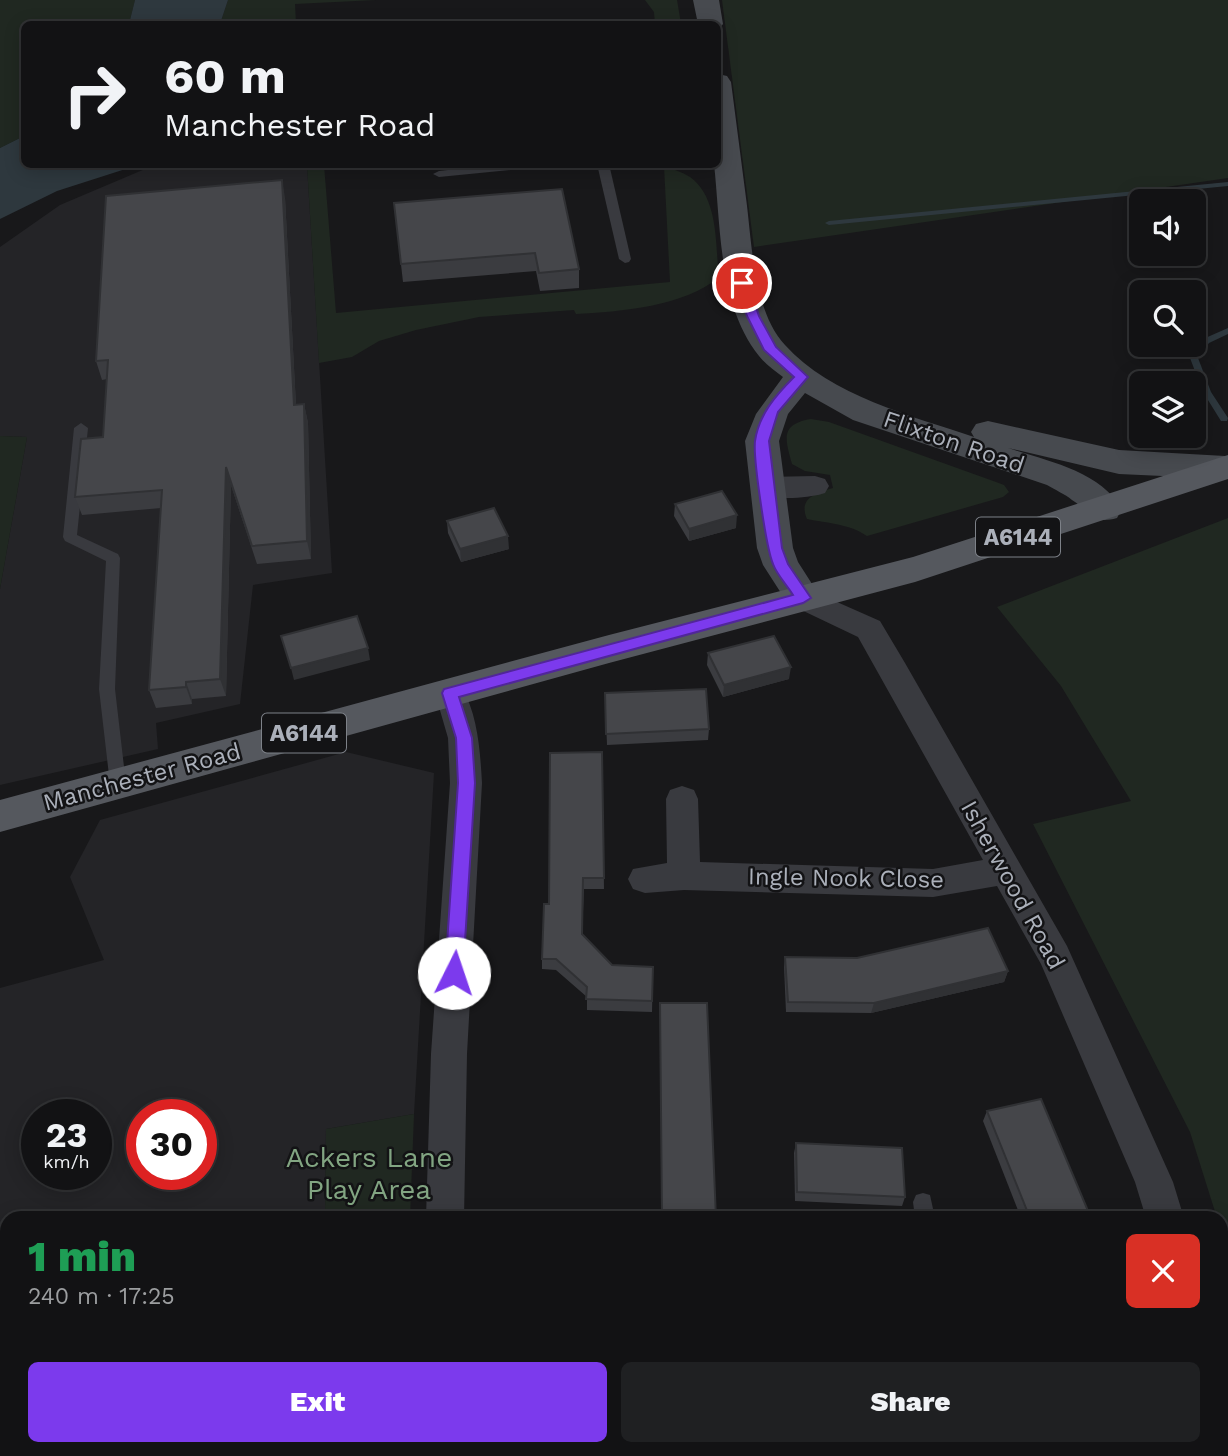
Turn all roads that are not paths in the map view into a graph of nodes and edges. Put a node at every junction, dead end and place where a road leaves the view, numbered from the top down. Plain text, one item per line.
1 (706, 0) edge
2 (710, 21) edge
3 (721, 134) edge
4 (722, 152) edge
5 (500, 168) edge
6 (604, 168) edge
7 (439, 174) dead end
8 (625, 259) dead end
9 (802, 377) junction
10 (865, 412) junction
11 (81, 428) dead end
12 (1227, 467) edge
13 (815, 486) dead end
14 (769, 503) junction
15 (1105, 509) junction
16 (803, 598) junction
17 (450, 693) junction
18 (118, 784) junction
19 (682, 799) dead end
20 (0, 816) edge
21 (1007, 870) junction
22 (684, 876) junction
23 (645, 879) dead end
24 (445, 1211) edge
25 (1164, 1211) edge

1 - 2 main road
3 - 4 main road, Flixton Road
4 - 9 main road, Flixton Road
5 - 7 lane
6 - 8 lane
9 - 10 main road, Flixton Road
9 - 14 main road
10 - 12 main road, A6144
10 - 15 main road, Flixton Road
11 - 18 lane
12 - 15 main road, A6144
13 - 14 street
14 - 16 main road
15 - 16 main road, A6144
16 - 17 main road, Manchester Road / A6144
16 - 21 street, Isherwood Road
17 - 18 main road, Manchester Road / A6144
17 - 24 street
18 - 20 main road, Manchester Road / A6144
19 - 22 street
21 - 22 street, Ingle Nook Close
21 - 25 street, Isherwood Road
22 - 23 street, Ingle Nook Close

